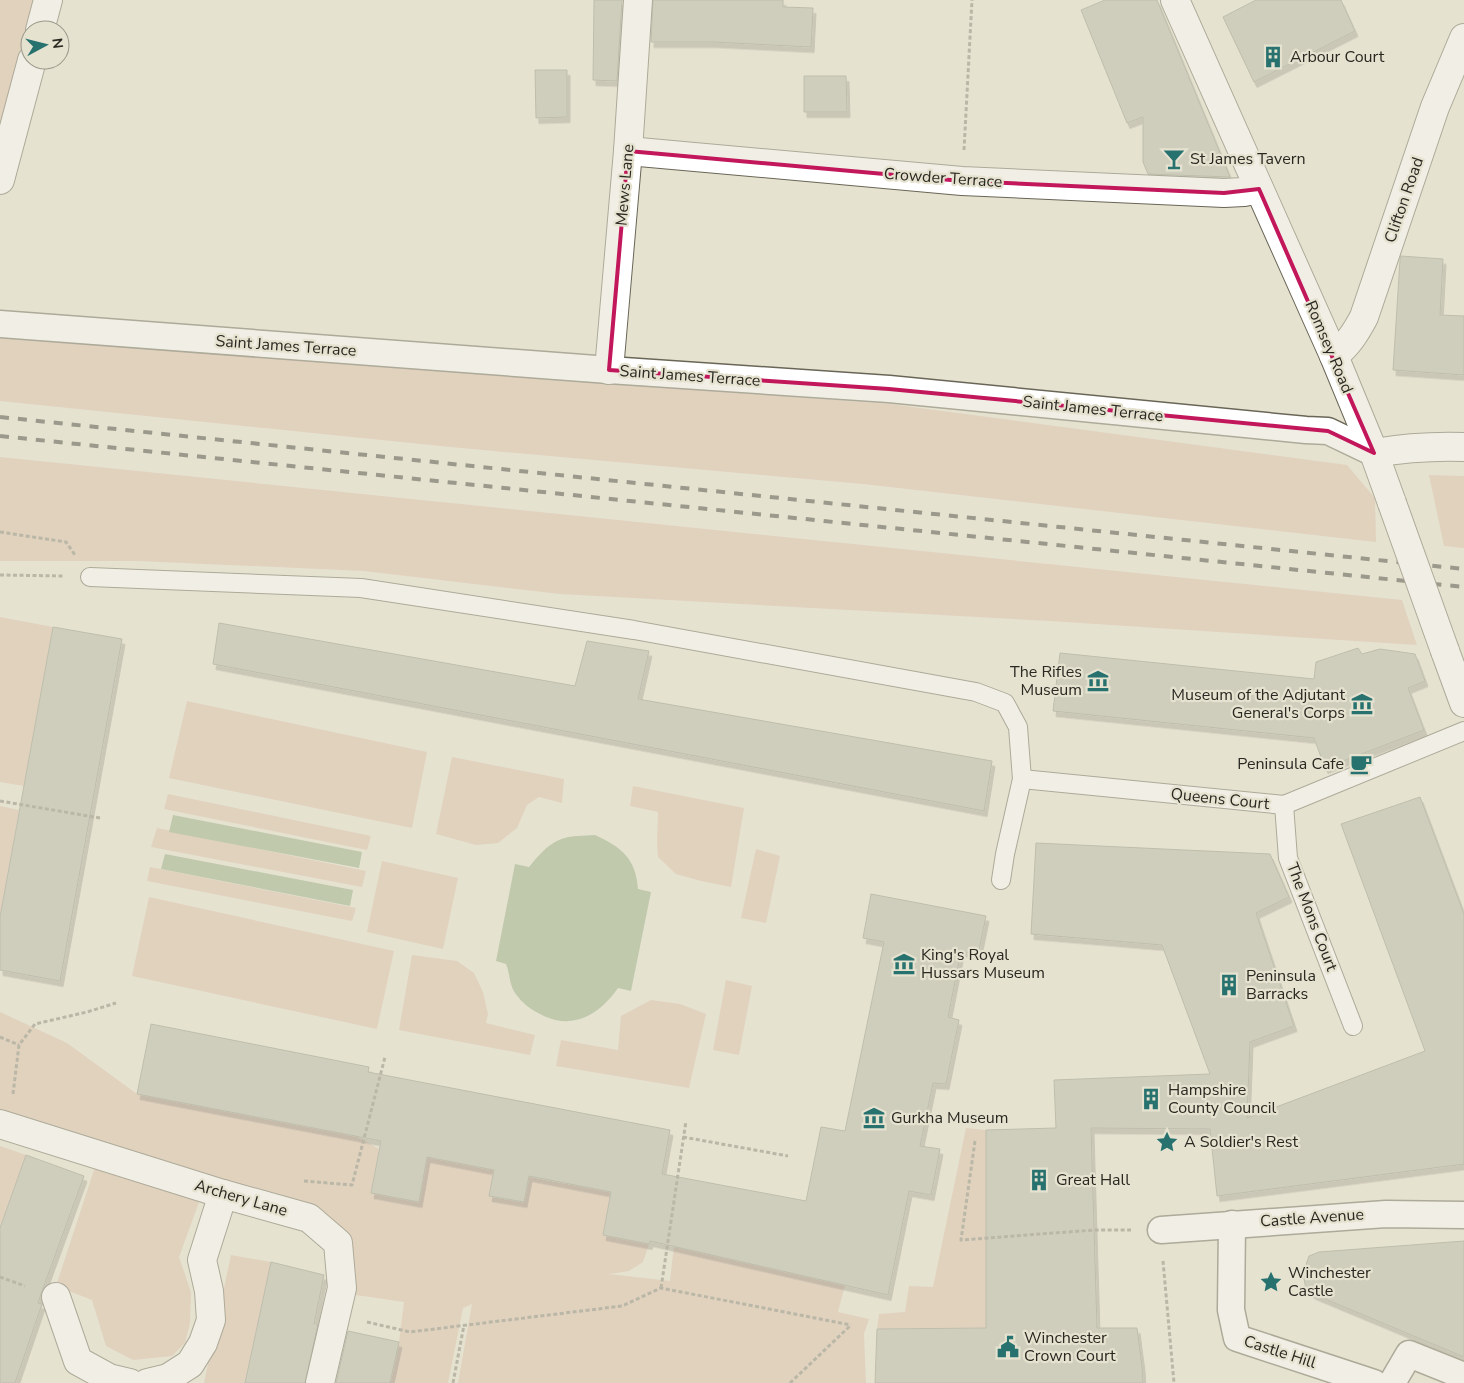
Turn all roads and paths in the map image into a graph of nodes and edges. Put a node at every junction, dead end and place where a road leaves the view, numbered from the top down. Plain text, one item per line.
1 (48, 0) edge
2 (638, 0) edge
3 (972, 0) edge
4 (1175, 0) edge
5 (43, 20) edge
6 (1464, 38) edge
7 (29, 70) edge
8 (966, 124) dead end
9 (628, 151) junction
10 (0, 180) edge
11 (1259, 189) junction
12 (0, 324) edge
13 (1334, 356) junction
14 (609, 370) junction
15 (1454, 447) edge
16 (1374, 453) junction
17 (0, 532) edge
18 (0, 574) edge
19 (90, 577) junction
20 (1464, 703) edge
21 (1464, 732) edge
22 (1022, 780) junction
23 (0, 801) edge
24 (1284, 805) junction
25 (100, 818) dead end
26 (1001, 880) dead end
27 (116, 1003) dead end
28 (1353, 1026) dead end
29 (0, 1037) edge
30 (19, 1045) junction
31 (386, 1057) dead end
32 (13, 1097) dead end
33 (686, 1121) dead end
34 (0, 1124) edge
35 (683, 1137) junction
36 (975, 1141) dead end
37 (788, 1156) dead end
38 (352, 1185) dead end
39 (223, 1194) junction
40 (1464, 1215) edge
41 (1232, 1224) junction
42 (1161, 1230) joint
43 (661, 1288) junction
44 (1166, 1288) dead end
45 (56, 1297) dead end
46 (336, 1314) junction
47 (464, 1326) junction
48 (1464, 1376) edge
49 (130, 1383) edge
50 (147, 1383) edge
51 (320, 1383) edge
52 (453, 1383) edge
53 (790, 1383) edge
54 (1174, 1383) edge
55 (1374, 1383) edge
56 (1392, 1383) edge

1 - 5 street
2 - 9 street, Mews Lane
3 - 8 path
4 - 11 street, Romsey Road
6 - 13 street, Clifton Road
7 - 10 street
9 - 11 street, Crowder Terrace
9 - 14 street, Mews Lane
11 - 13 street, Romsey Road
12 - 14 street, Saint James Terrace
13 - 16 street, Romsey Road
14 - 16 street, Saint James Terrace
15 - 16 street
16 - 20 street, Romsey Road, bridge
17 - 19 path
18 - 19 path
19 - 22 lane
21 - 24 lane, Queens Court
22 - 24 lane, Queens Court
22 - 26 lane
23 - 25 path
24 - 28 lane, The Mons Court
27 - 30 path
29 - 30 path
30 - 32 path
31 - 38 path
33 - 35 path
34 - 39 street, Archery Lane
35 - 37 path
35 - 43 path
36 - 42 path
39 - 46 street, Archery Lane
39 - 50 street
40 - 41 street, Castle Avenue
41 - 42 street, Castle Avenue
41 - 55 street, Castle Hill
43 - 47 path
43 - 53 path
44 - 54 path
45 - 49 street
46 - 47 path
46 - 51 street, Archery Lane
47 - 52 path
48 - 56 street

